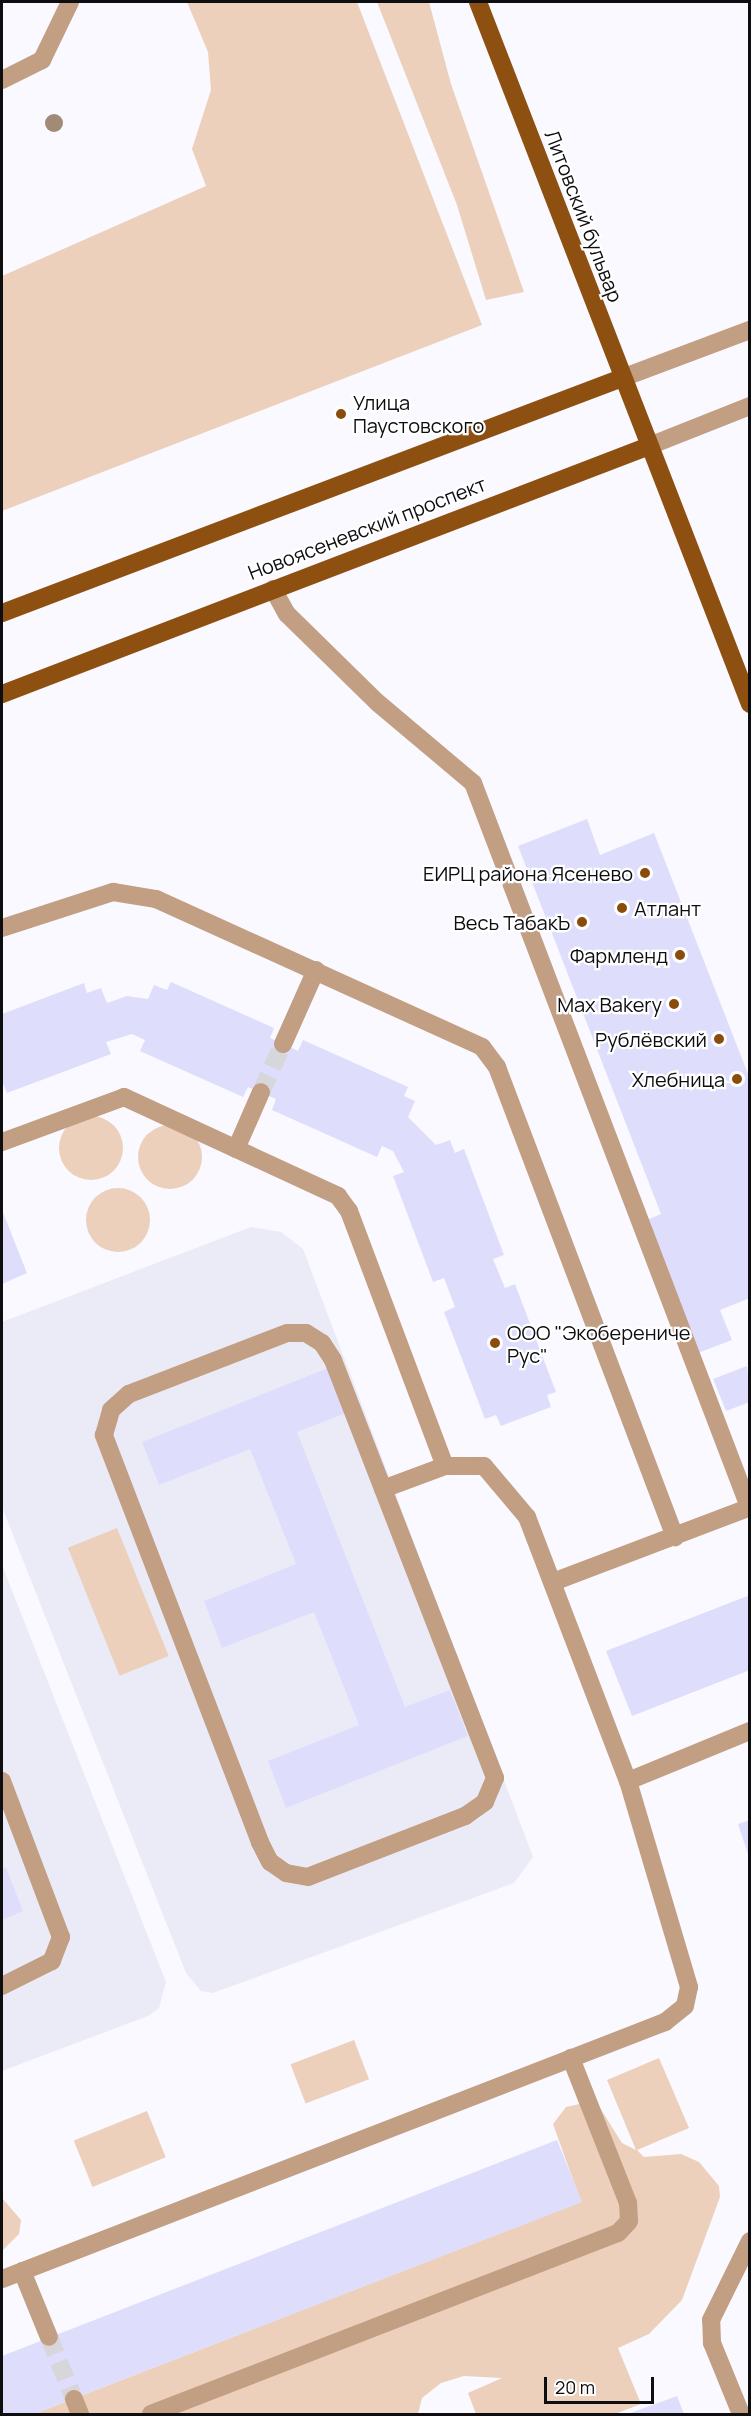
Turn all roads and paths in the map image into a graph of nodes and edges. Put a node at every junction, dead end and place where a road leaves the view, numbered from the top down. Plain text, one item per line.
1 (70, 2) edge
2 (478, 2) edge
3 (2, 80) edge
4 (750, 330) edge
5 (622, 378) junction
6 (750, 406) edge
7 (649, 446) junction
8 (273, 589) junction
9 (2, 613) edge
10 (2, 694) edge
11 (750, 704) edge
12 (2, 928) edge
13 (316, 970) junction
14 (283, 1044) tunnel mouth
15 (261, 1092) tunnel mouth
16 (2, 1142) edge
17 (236, 1149) junction
18 (445, 1466) junction
19 (383, 1489) junction
20 (749, 1507) edge
21 (675, 1537) junction
22 (554, 1582) junction
23 (750, 1731) edge
24 (2, 1781) edge
25 (627, 1781) junction
26 (2, 1986) edge
27 (571, 2058) junction
28 (750, 2241) edge
29 (22, 2271) junction
30 (2, 2279) edge
31 (49, 2337) tunnel mouth
32 (151, 2415) edge
33 (741, 2415) edge

1 - 3 street
2 - 5 main road, Литовский бульвар
4 - 5 street
5 - 7 main road, Литовский бульвар
5 - 9 main road
6 - 7 street, Новоясеневский проспект
7 - 8 main road, Новоясеневский проспект
7 - 11 main road
8 - 10 main road, Новоясеневский проспект
8 - 20 street
12 - 13 street
13 - 14 street
13 - 21 street
15 - 17 street
16 - 17 street
17 - 18 street
18 - 19 street
18 - 22 street
19 - 19 street
20 - 21 street
21 - 22 street
22 - 25 street
23 - 25 street
24 - 26 street
25 - 27 street
27 - 29 street
27 - 32 street
28 - 33 street
29 - 30 street
29 - 31 street

